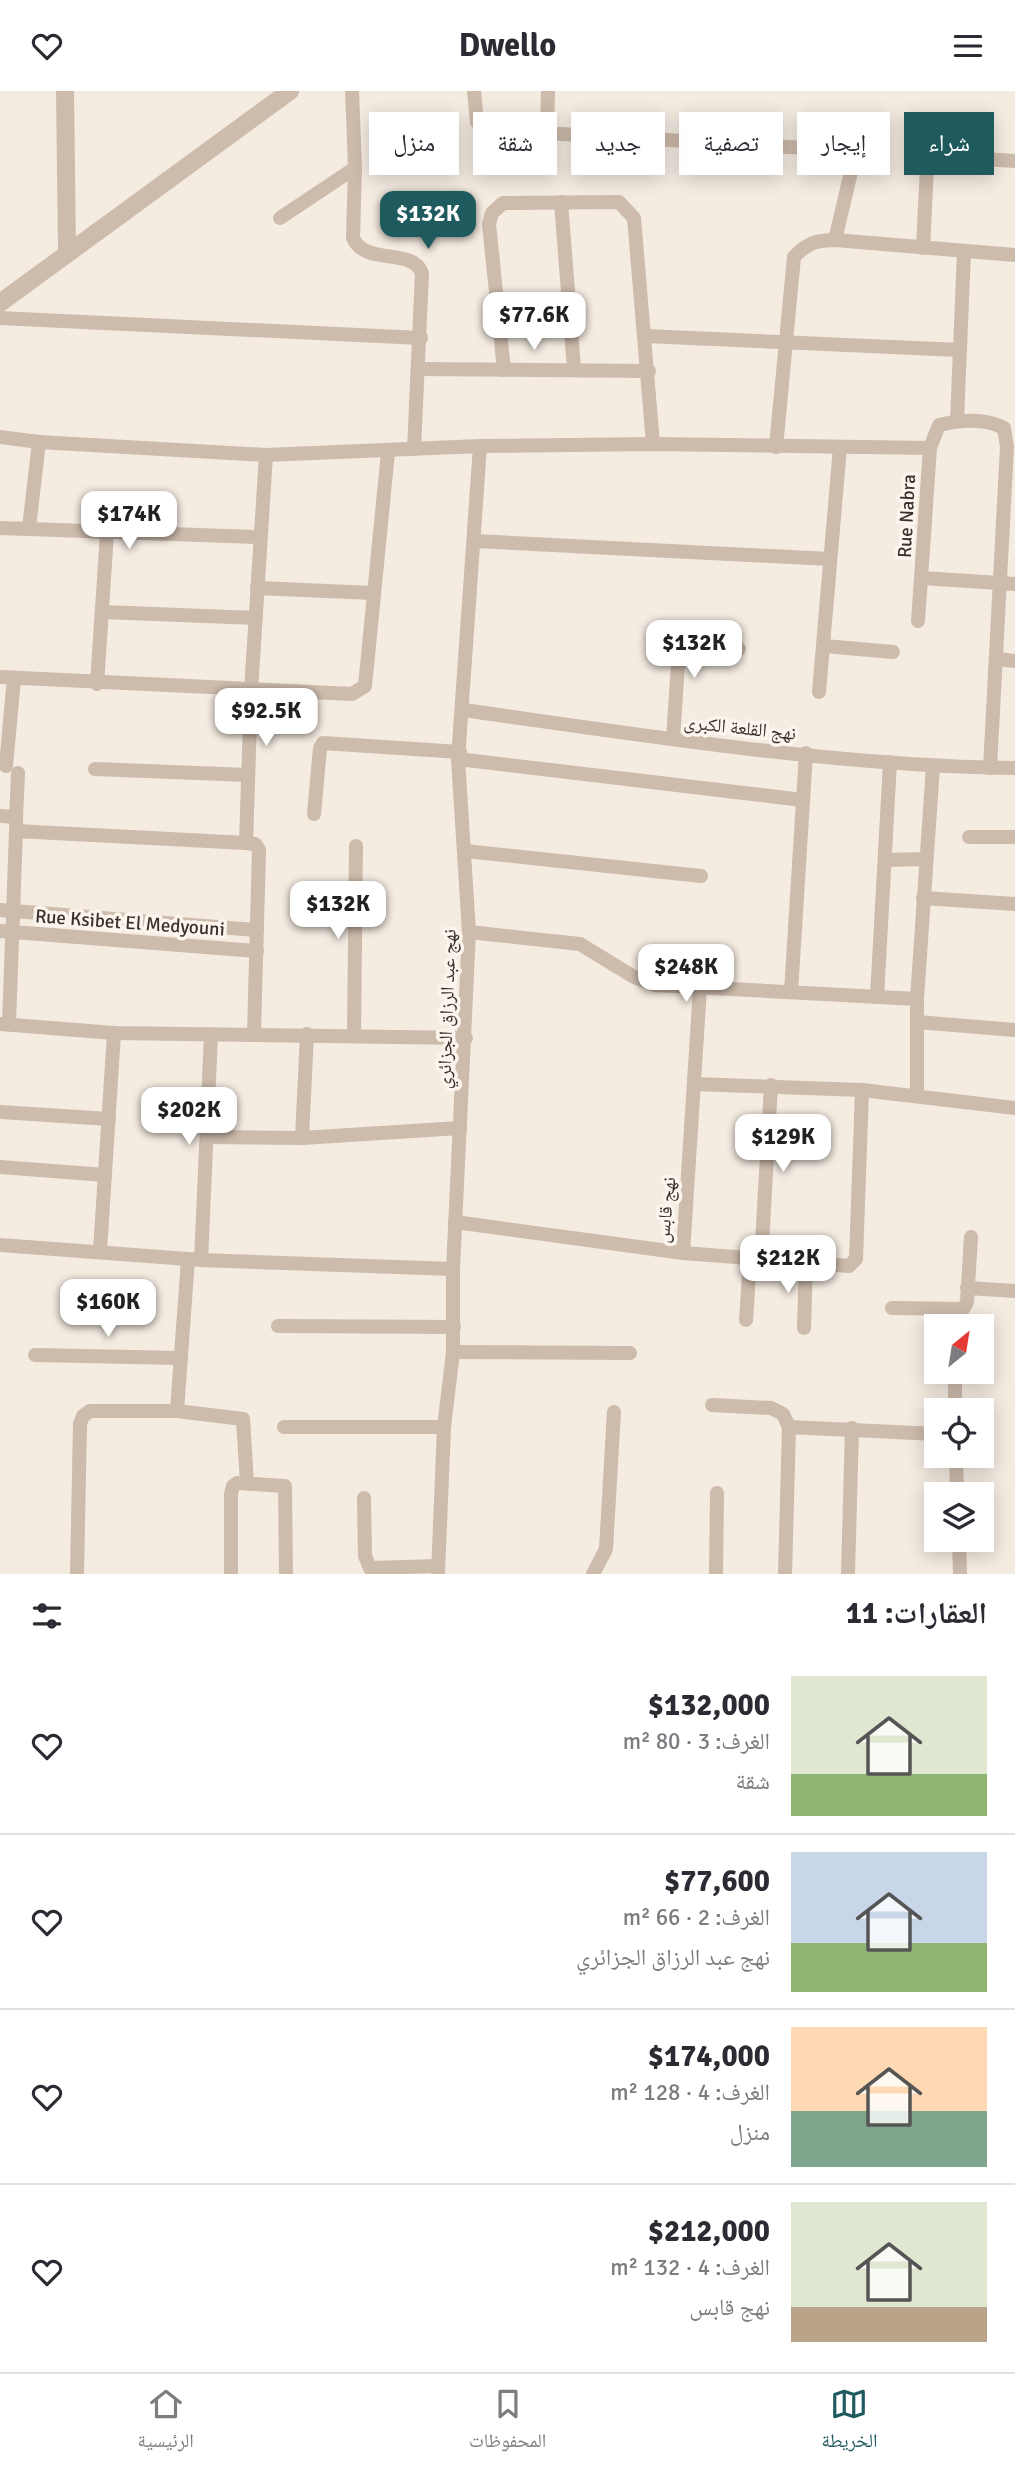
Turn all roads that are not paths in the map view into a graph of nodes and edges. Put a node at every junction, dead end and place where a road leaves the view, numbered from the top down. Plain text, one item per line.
1 (65, 91) edge
2 (290, 91) edge
3 (352, 91) edge
4 (474, 91) edge
5 (548, 91) edge
6 (474, 112) edge
7 (548, 112) edge
8 (557, 134) edge
9 (994, 160) edge
10 (1015, 161) edge
11 (355, 168) junction
12 (927, 175) edge
13 (561, 202) junction
14 (280, 218) dead end
15 (835, 240) junction
16 (923, 248) junction
17 (67, 251) junction
18 (964, 252) junction
19 (1015, 255) edge
20 (0, 303) edge
21 (0, 318) edge
22 (646, 336) junction
23 (421, 338) junction
24 (786, 340) junction
25 (959, 350) junction
26 (419, 369) junction
27 (574, 369) junction
28 (504, 370) junction
29 (649, 371) junction
30 (957, 421) junction
31 (0, 437) edge
32 (38, 442) junction
33 (653, 444) junction
34 (480, 446) junction
35 (776, 447) junction
36 (840, 447) junction
37 (930, 448) junction
38 (414, 449) junction
39 (388, 451) junction
40 (266, 455) junction
41 (0, 528) edge
42 (29, 528) junction
43 (107, 533) junction
44 (260, 537) junction
45 (475, 541) junction
46 (830, 559) junction
47 (922, 577) junction
48 (1009, 584) edge
49 (257, 588) junction
50 (373, 593) junction
51 (103, 612) junction
52 (256, 618) junction
53 (918, 621) dead end
54 (824, 646) junction
55 (739, 649) dead end
56 (893, 652) dead end
57 (998, 659) junction
58 (1015, 661) edge
59 (7, 677) edge
60 (97, 684) junction
61 (251, 691) junction
62 (819, 692) dead end
63 (463, 710) junction
64 (673, 739) junction
65 (806, 753) junction
66 (459, 755) junction
67 (890, 762) junction
68 (933, 766) junction
69 (990, 768) junction
70 (1015, 768) edge
71 (95, 769) dead end
72 (248, 775) junction
73 (803, 800) junction
74 (314, 814) dead end
75 (0, 816) edge
76 (16, 824) junction
77 (969, 837) dead end
78 (1015, 837) edge
79 (246, 843) junction
80 (356, 846) dead end
81 (465, 851) junction
82 (926, 859) junction
83 (885, 860) junction
84 (701, 876) dead end
85 (923, 898) junction
86 (1015, 904) edge
87 (7, 910) edge
88 (257, 930) junction
89 (6, 932) edge
90 (469, 932) junction
91 (257, 951) junction
92 (700, 988) junction
93 (791, 992) junction
94 (877, 997) junction
95 (917, 999) junction
96 (917, 1022) junction
97 (4, 1024) edge
98 (1015, 1030) edge
99 (114, 1033) junction
100 (254, 1034) junction
101 (307, 1034) junction
102 (211, 1035) junction
103 (354, 1035) junction
104 (466, 1038) junction
105 (694, 1084) junction
106 (771, 1085) junction
107 (862, 1090) junction
108 (918, 1094) junction
109 (1015, 1108) edge
110 (0, 1112) edge
111 (109, 1119) junction
112 (460, 1128) junction
113 (207, 1137) junction
114 (302, 1138) junction
115 (0, 1167) edge
116 (105, 1175) junction
117 (455, 1221) junction
118 (971, 1237) dead end
119 (0, 1245) edge
120 (100, 1251) junction
121 (683, 1253) junction
122 (194, 1260) junction
123 (756, 1260) junction
124 (806, 1264) junction
125 (453, 1269) junction
126 (967, 1288) junction
127 (1015, 1291) edge
128 (892, 1308) dead end
129 (746, 1320) dead end
130 (278, 1326) dead end
131 (454, 1327) junction
132 (804, 1328) dead end
133 (453, 1352) junction
134 (630, 1353) dead end
135 (35, 1355) dead end
136 (181, 1359) junction
137 (956, 1384) dead end
138 (955, 1398) edge
139 (712, 1405) dead end
140 (177, 1411) junction
141 (614, 1412) dead end
142 (285, 1427) dead end
143 (444, 1427) junction
144 (789, 1427) junction
145 (852, 1428) junction
146 (924, 1433) edge
147 (247, 1483) junction
148 (717, 1493) dead end
149 (364, 1498) dead end
150 (959, 1552) edge
151 (438, 1570) edge
152 (77, 1574) edge
153 (231, 1574) edge
154 (286, 1574) edge
155 (593, 1574) edge
156 (716, 1574) edge
157 (785, 1574) edge
158 (848, 1574) edge
159 (960, 1574) edge

1 - 17 street
2 - 17 street
3 - 11 street
4 - 6 street
5 - 7 street
8 - 15 street
9 - 10 street
11 - 14 street
11 - 23 street
12 - 16 street
13 - 22 street
13 - 27 street
13 - 28 street
15 - 16 street
15 - 24 street
16 - 18 street
17 - 20 street
18 - 19 street
18 - 25 street
21 - 23 street
22 - 24 street
22 - 29 street
23 - 26 street
24 - 25 street
24 - 35 street
25 - 30 street
26 - 28 street
26 - 38 street
27 - 28 street
27 - 29 street
29 - 33 street
30 - 37 street
30 - 48 street
31 - 32 street
32 - 40 street
32 - 42 street
33 - 34 street
33 - 35 street
34 - 38 street
34 - 45 street, نهج عبد الرزاق الجزائري
35 - 36 street
36 - 37 street
36 - 46 street
37 - 47 street, Rue Nabra
38 - 39 street
39 - 40 street
39 - 50 street
40 - 44 street
41 - 42 street
42 - 43 street
43 - 44 street
43 - 51 street
44 - 49 street
45 - 46 street
45 - 63 street, نهج عبد الرزاق الجزائري
46 - 54 street
47 - 48 street, Rue Nabra
47 - 53 street
48 - 57 street
49 - 50 street
49 - 52 street
50 - 61 street
51 - 52 street
51 - 60 street
52 - 61 street
54 - 56 street
54 - 62 street
55 - 64 street
57 - 58 street
57 - 69 street
59 - 60 street
59 - 76 street
60 - 61 street
61 - 72 street
63 - 64 street, نهج القلعة الكبرى
63 - 66 street, نهج عبد الرزاق الجزائري
64 - 65 street, نهج القلعة الكبرى
65 - 67 street, نهج القلعة الكبرى
65 - 73 street
66 - 73 street
66 - 74 street
66 - 81 street, نهج عبد الرزاق الجزائري
67 - 68 street, نهج القلعة الكبرى
67 - 83 street
68 - 69 street, نهج القلعة الكبرى
68 - 82 street
69 - 70 street, نهج القلعة الكبرى
71 - 72 street
72 - 79 street
73 - 93 street
75 - 76 street
76 - 79 street
76 - 87 street
77 - 78 street
79 - 88 street
80 - 103 street
81 - 84 street
81 - 90 street, نهج عبد الرزاق الجزائري
82 - 83 street
82 - 85 street
83 - 94 street
85 - 86 street
85 - 95 street
87 - 88 street, Rue Ksibet El Medyouni
87 - 89 street
88 - 91 street
89 - 91 street, Rue Ksibet El Medyouni
89 - 97 street
90 - 92 street
90 - 104 street, نهج عبد الرزاق الجزائري
91 - 100 street
92 - 93 street
92 - 105 street, نهج قابس
93 - 94 street
94 - 95 street
95 - 96 street
96 - 98 street
96 - 108 street
97 - 99 street
99 - 102 street
99 - 111 street
100 - 101 street
100 - 102 street
101 - 103 street
101 - 114 street
102 - 113 street
103 - 104 street
104 - 112 street, نهج عبد الرزاق الجزائري
105 - 106 street
105 - 121 street, نهج قابس
106 - 107 street
106 - 123 street
107 - 108 street
107 - 124 street
108 - 109 street
110 - 111 street
111 - 116 street
112 - 114 street
112 - 117 street, نهج عبد الرزاق الجزائري
113 - 114 street
113 - 122 street
115 - 116 street
116 - 120 street
117 - 121 street, نهج قابس
117 - 125 street, نهج عبد الرزاق الجزائري
118 - 126 street
119 - 120 street
120 - 122 street
121 - 123 street
122 - 125 street
122 - 136 street
123 - 124 street
123 - 129 street
124 - 132 street
125 - 131 street, نهج عبد الرزاق الجزائري
126 - 127 street
126 - 128 street
130 - 131 street
131 - 133 street, نهج عبد الرزاق الجزائري
133 - 134 street
133 - 143 street, نهج عبد الرزاق الجزائري
135 - 136 street
136 - 140 street
137 - 138 street
139 - 144 street
140 - 147 street
140 - 152 street
141 - 155 street
142 - 143 street
143 - 151 street, نهج عبد الرزاق الجزائري
144 - 145 street
144 - 157 street
145 - 146 street
145 - 158 street
147 - 153 street
147 - 154 street
148 - 156 street
149 - 151 street
150 - 159 street

